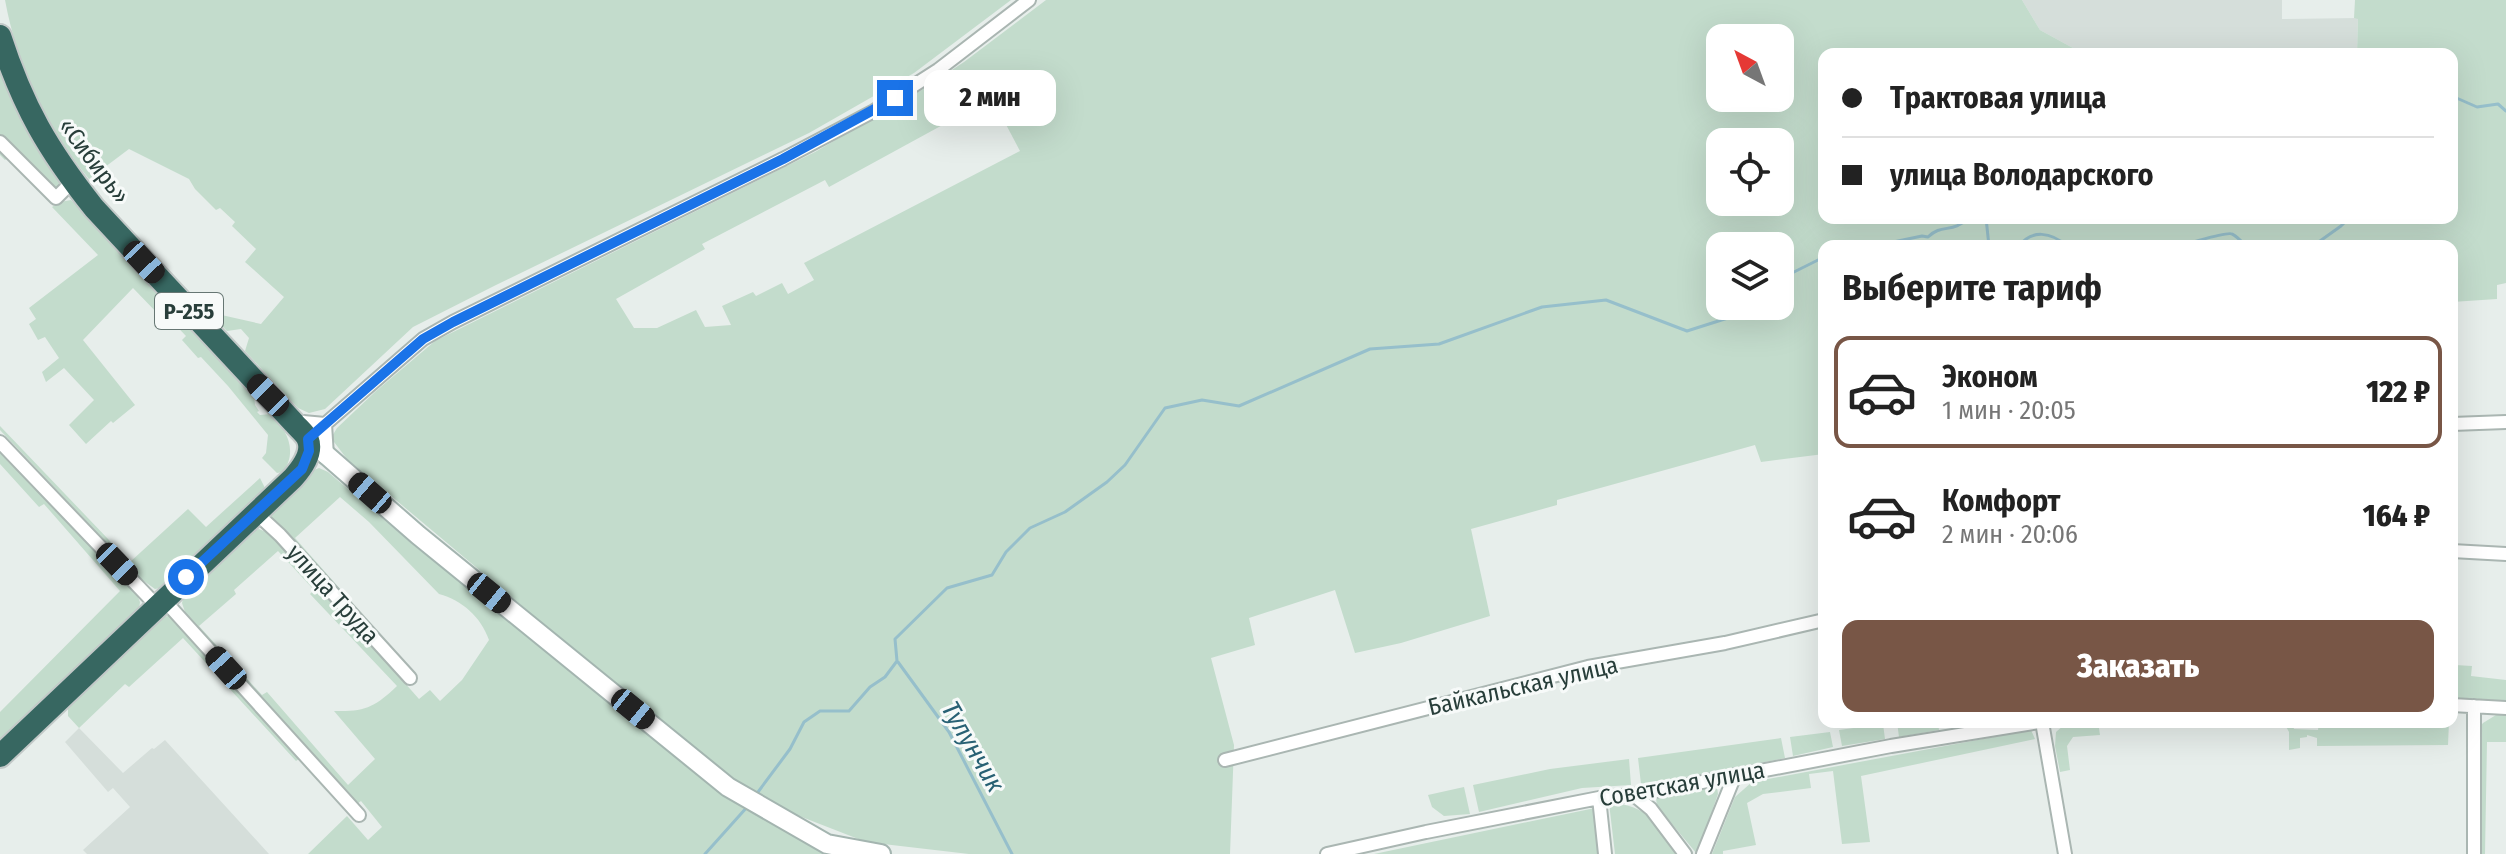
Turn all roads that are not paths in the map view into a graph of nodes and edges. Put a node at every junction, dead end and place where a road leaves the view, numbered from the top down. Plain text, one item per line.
1 (1029, 0) edge
2 (0, 36) edge
3 (0, 142) edge
4 (73, 181) junction
5 (292, 421) junction
6 (2506, 422) edge
7 (325, 424) junction
8 (2458, 424) edge
9 (0, 442) edge
10 (313, 452) junction
11 (255, 512) junction
12 (2458, 551) edge
13 (2506, 554) edge
14 (160, 603) junction
15 (1818, 621) edge
16 (410, 678) dead end
17 (2458, 705) edge
18 (2474, 706) junction
19 (2506, 708) edge
20 (2004, 728) edge
21 (2042, 728) edge
22 (0, 756) edge
23 (1225, 760) dead end
24 (1735, 775) junction
25 (1634, 795) junction
26 (1599, 798) junction
27 (359, 815) dead end
28 (881, 854) edge
29 (1327, 854) edge
30 (1605, 854) edge
31 (1685, 854) edge
32 (1703, 854) edge
33 (2065, 854) edge
34 (2474, 854) edge

1 - 7 street
2 - 4 highway, «Сибирь» / Р-255
3 - 4 street
4 - 5 highway, «Сибирь» / Р-255
5 - 7 street
5 - 10 highway, «Сибирь» / Р-255
6 - 8 street
7 - 10 street
7 - 10 street
9 - 14 street
10 - 11 highway
10 - 28 street
11 - 14 highway
11 - 16 street, улица Труда
12 - 13 street
14 - 22 highway
14 - 27 street
15 - 23 street, Байкальская улица
17 - 18 street
18 - 19 street
18 - 34 street
20 - 24 street, Советская улица
21 - 33 street
24 - 25 street, Советская улица
24 - 32 street
25 - 26 street, Советская улица
25 - 31 street
26 - 29 street, Советская улица
26 - 30 street

